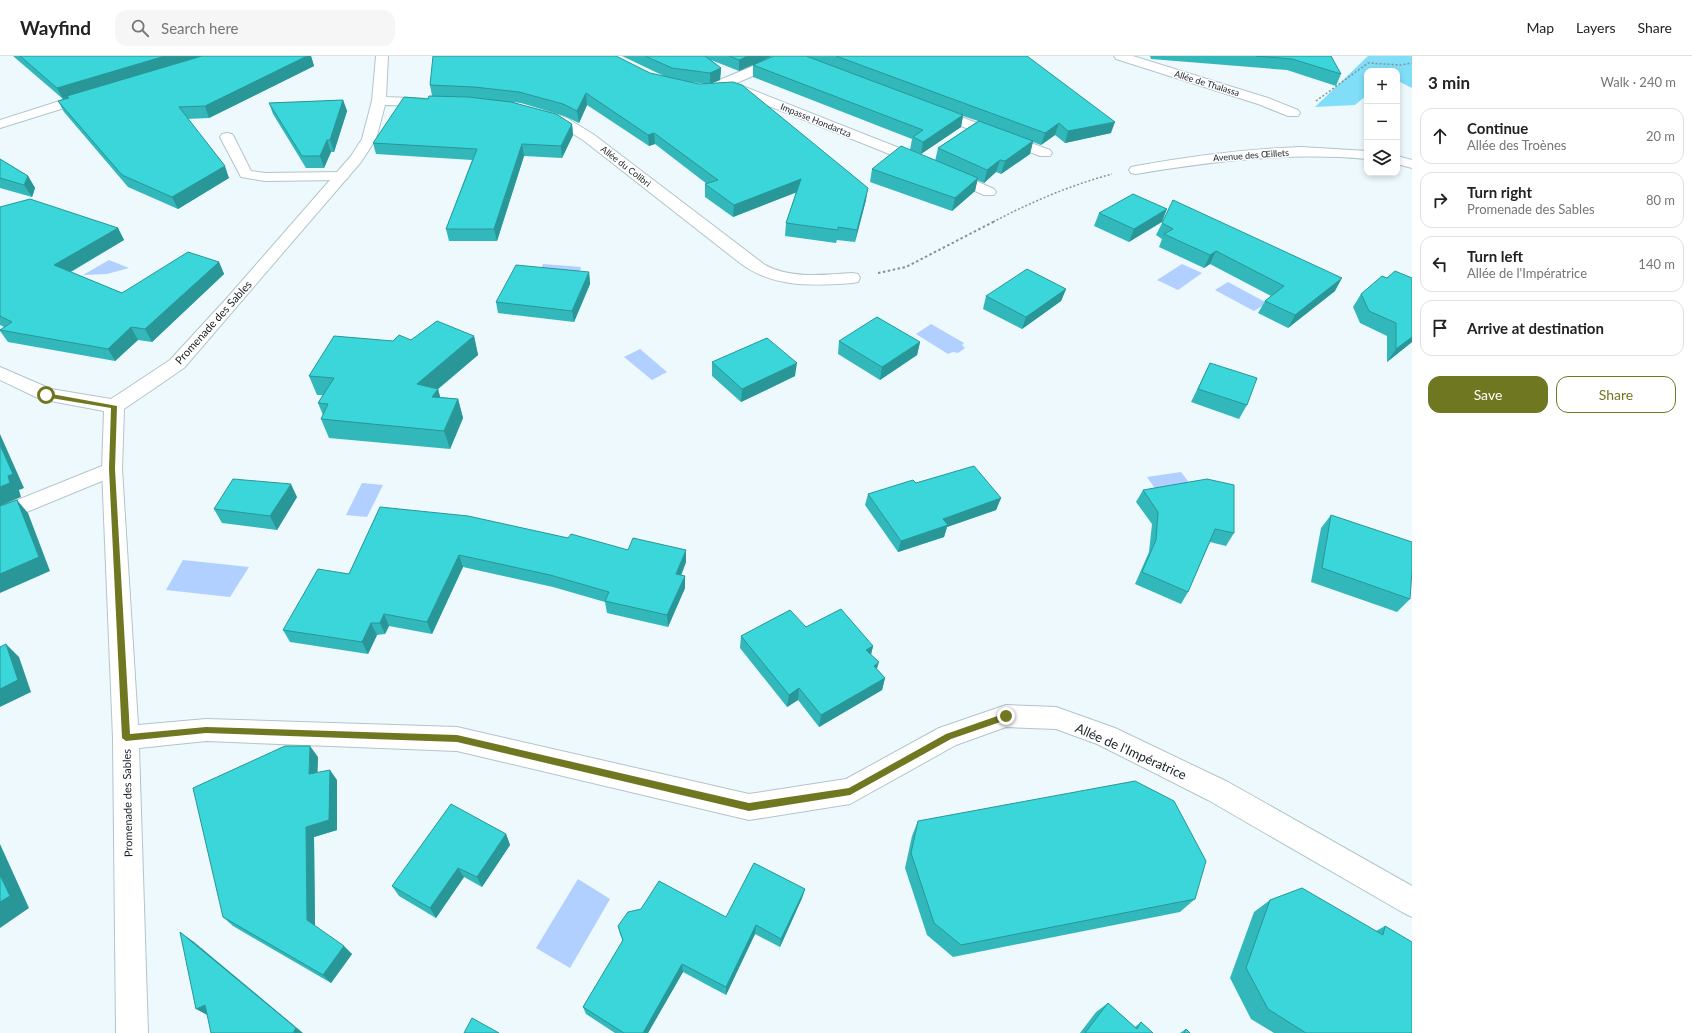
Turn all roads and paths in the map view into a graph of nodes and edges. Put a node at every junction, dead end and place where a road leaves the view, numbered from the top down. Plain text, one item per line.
1 (382, 56) edge
2 (1120, 56) edge
3 (796, 58) edge
4 (1412, 63) edge
5 (101, 92) edge
6 (379, 101) junction
7 (443, 103) edge
8 (1313, 103) dead end
9 (922, 106) edge
10 (533, 112) edge
11 (1293, 113) dead end
12 (0, 124) edge
13 (975, 126) junction
14 (962, 135) edge
15 (227, 137) dead end
16 (1045, 153) dead end
17 (1364, 155) edge
18 (1400, 161) edge
19 (1412, 164) edge
20 (1136, 170) joint
21 (342, 176) junction
22 (990, 192) dead end
23 (852, 278) joint
24 (0, 373) edge
25 (114, 406) junction
26 (112, 469) junction
27 (0, 515) edge
28 (126, 738) junction
29 (1412, 902) edge
30 (132, 1033) edge

1 - 6 street, Promenade des Sables
2 - 11 street, Allée de Thalassa
3 - 22 street, Impasse Hondartza
4 - 8 path
5 - 12 street
6 - 7 street
6 - 21 street, Promenade des Sables
9 - 13 street
10 - 23 street, Allée du Colibri
13 - 14 street
13 - 16 street
15 - 21 lane
17 - 20 street, Avenue des Œillets
18 - 19 street
20 - 23 path
21 - 25 street, Promenade des Sables
24 - 25 street
25 - 26 street, Promenade des Sables
26 - 27 lane
26 - 28 street, Promenade des Sables
28 - 29 street, Allée de l'Impératrice
28 - 30 street, Promenade des Sables

